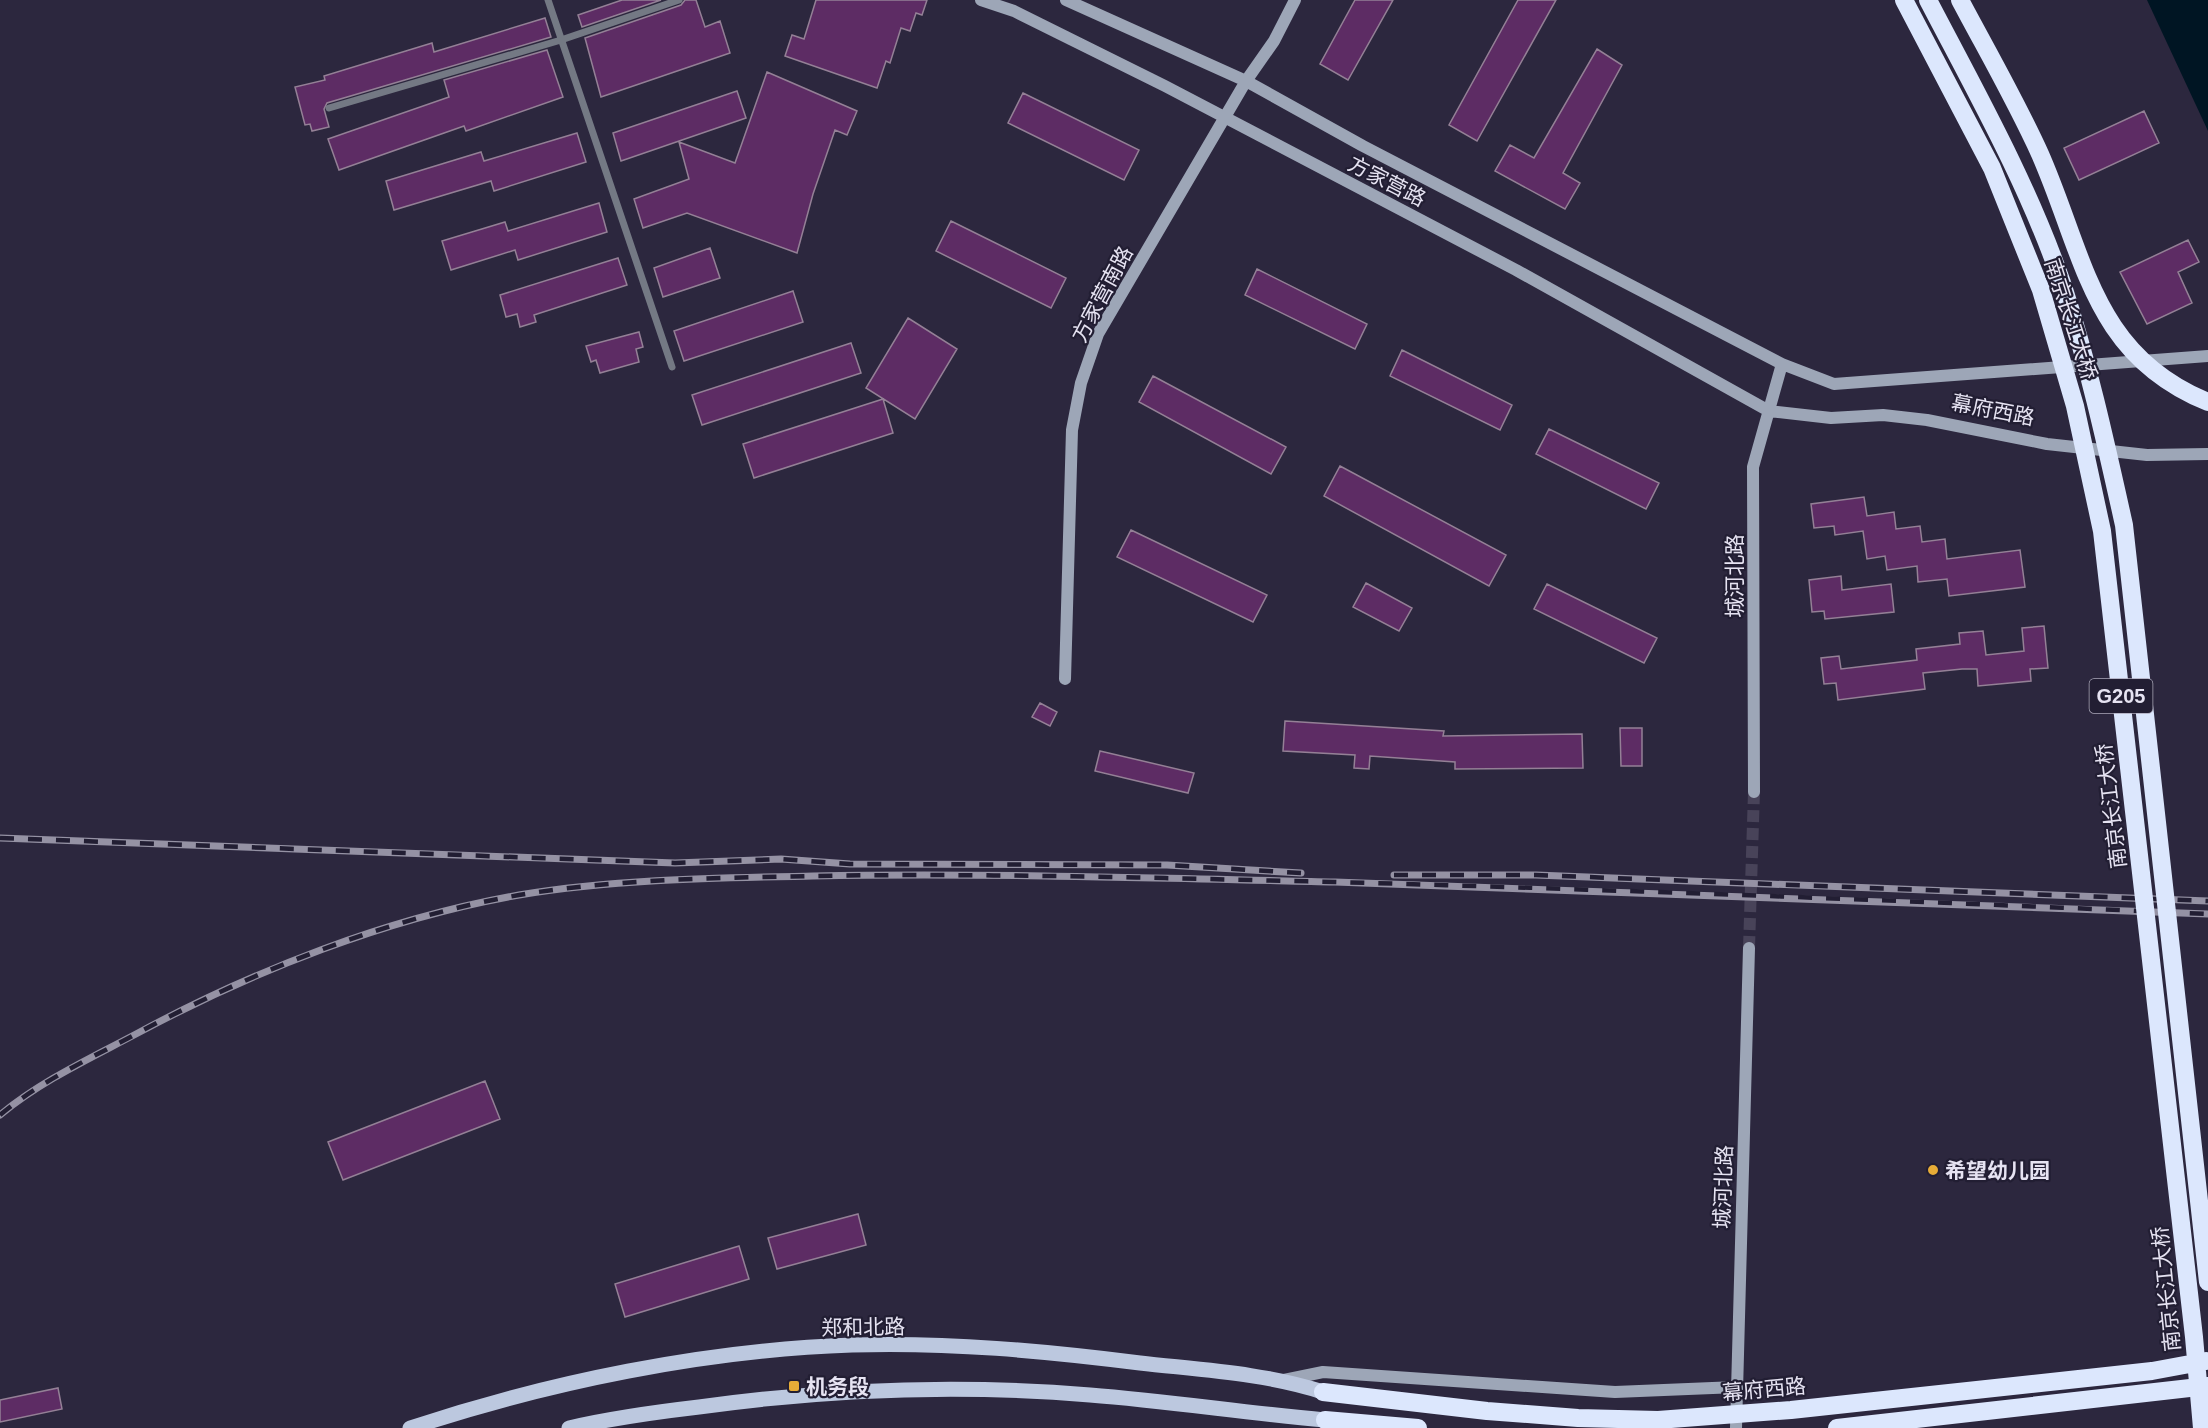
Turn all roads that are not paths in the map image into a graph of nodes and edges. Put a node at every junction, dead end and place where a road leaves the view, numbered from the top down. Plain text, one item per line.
1 (548, 0) edge
2 (679, 0) edge
3 (981, 0) edge
4 (1066, 0) edge
5 (1295, 0) edge
6 (1904, 0) edge
7 (1928, 0) edge
8 (1960, 0) edge
9 (561, 40) junction
10 (1246, 81) junction
11 (329, 108) dead end
12 (1225, 117) junction
13 (2208, 356) edge
14 (1782, 364) junction
15 (672, 367) dead end
16 (2208, 402) edge
17 (1769, 411) junction
18 (2208, 454) edge
19 (1065, 680) dead end
20 (1754, 792) tunnel mouth
21 (1749, 948) tunnel mouth
22 (2208, 1282) edge
23 (2208, 1361) edge
24 (1284, 1380) junction
25 (2208, 1386) edge
26 (1737, 1387) junction
27 (1323, 1392) joint
28 (1325, 1420) joint
29 (1286, 1422) edge
30 (410, 1428) edge
31 (569, 1428) edge
32 (1418, 1428) edge
33 (1736, 1428) edge
34 (1838, 1428) edge
35 (2202, 1428) edge

1 - 9 lane
2 - 9 lane
3 - 12 main road, 方家营路
4 - 10 main road, 方家营路
5 - 10 main road, 方家营南路
6 - 35 highway, 南京长江大桥 / G205, bridge
7 - 22 highway, 南京长江大桥 / G205, bridge
8 - 16 highway, bridge
9 - 11 lane
9 - 15 lane
10 - 12 main road, 方家营南路
10 - 14 main road, 方家营路
12 - 17 main road, 方家营路
12 - 19 main road, 方家营南路
13 - 14 main road, 幕府西路
14 - 17 main road, 城河北路
17 - 18 main road, 幕府西路
17 - 20 main road, 城河北路
21 - 26 main road, 城河北路
23 - 27 highway, 幕府西路, bridge
24 - 26 main road
24 - 27 main road, 郑和北路
24 - 30 main road, 郑和北路
25 - 34 highway
26 - 33 main road, 城河北路
28 - 29 main road
28 - 32 highway
29 - 31 main road

